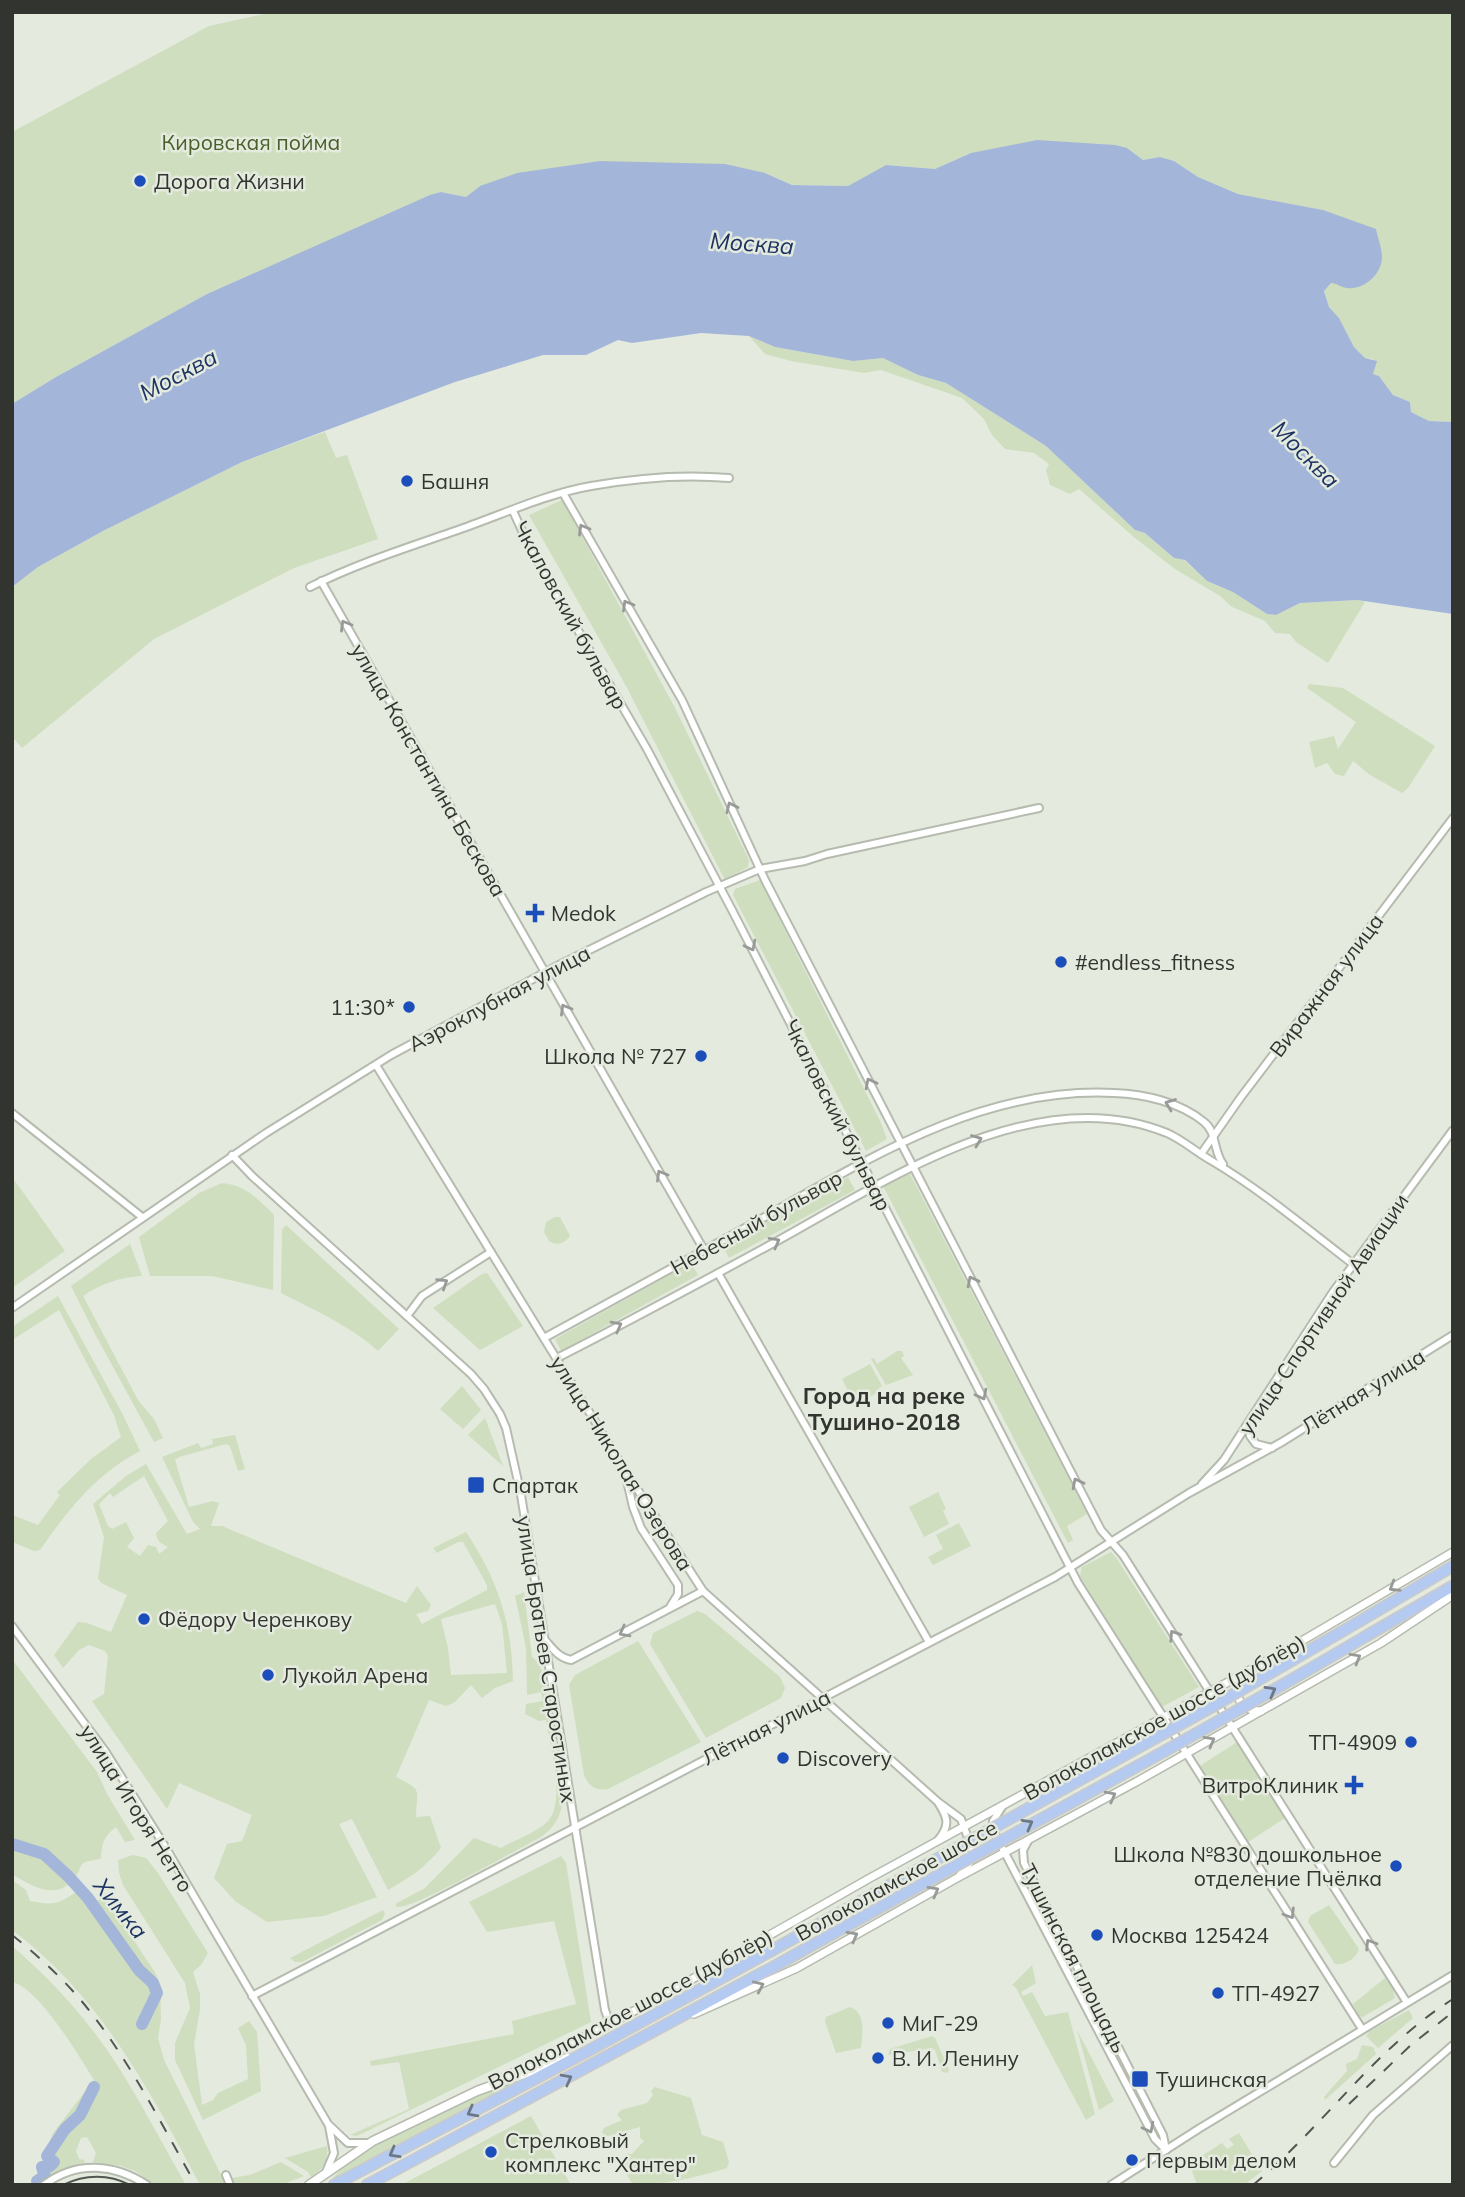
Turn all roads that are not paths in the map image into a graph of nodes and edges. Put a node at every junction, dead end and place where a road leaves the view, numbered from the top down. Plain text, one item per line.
1 (729, 478) dead end
2 (563, 493) junction
3 (513, 511) junction
4 (321, 582) junction
5 (310, 587) dead end
6 (1040, 808) dead end
7 (1453, 818) edge
8 (760, 869) junction
9 (719, 886) junction
10 (545, 974) junction
11 (376, 1065) junction
12 (12, 1113) edge
13 (1453, 1130) edge
14 (1213, 1136) junction
15 (902, 1143) junction
16 (1201, 1154) junction
17 (232, 1155) junction
18 (863, 1162) junction
19 (914, 1167) junction
20 (1226, 1167) junction
21 (876, 1187) junction
22 (142, 1217) junction
23 (704, 1250) junction
24 (491, 1252) junction
25 (1353, 1264) junction
26 (718, 1273) junction
27 (12, 1308) edge
28 (407, 1316) junction
29 (1453, 1335) edge
30 (544, 1338) junction
31 (557, 1358) junction
32 (1251, 1419) junction
33 (1274, 1447) junction
34 (624, 1467) junction
35 (1189, 1493) junction
36 (1111, 1542) junction
37 (1453, 1552) edge
38 (1070, 1566) junction
39 (1453, 1566) edge
40 (1453, 1586) edge
41 (703, 1591) junction
42 (1451, 1597) edge
43 (668, 1609) junction
44 (12, 1626) edge
45 (544, 1638) junction
46 (929, 1642) junction
47 (1243, 1674) junction
48 (1210, 1692) junction
49 (821, 1699) junction
50 (1264, 1711) junction
51 (1162, 1719) junction
52 (1233, 1728) junction
53 (1186, 1754) junction
54 (939, 1802) junction
55 (1003, 1806) junction
56 (965, 1826) junction
57 (574, 1828) junction
58 (1029, 1840) junction
59 (935, 1843) junction
60 (1004, 1853) junction
61 (957, 1878) junction
62 (1453, 1975) edge
63 (252, 1996) junction
64 (1406, 2001) junction
65 (675, 2021) junction
66 (610, 2024) junction
67 (1362, 2029) junction
68 (1453, 2045) edge
69 (586, 2052) junction
70 (478, 2091) junction
71 (328, 2124) junction
72 (373, 2141) junction
73 (1166, 2150) junction
74 (1334, 2163) dead end
75 (371, 2166) junction
76 (226, 2175) dead end
77 (318, 2182) edge
78 (371, 2183) edge
79 (44, 2185) edge
80 (147, 2185) edge
81 (230, 2185) edge
82 (309, 2185) edge
83 (334, 2185) edge
84 (342, 2185) edge
85 (1111, 2185) edge

1 - 2 street
2 - 3 street
8 -> 2 street, Чкаловский бульвар
3 - 4 street
3 - 9 street, Чкаловский бульвар
4 - 5 street
10 -> 4 street, улица Константина Бескова
6 - 8 street, Аэроклубная улица
7 - 14 street, Виражная улица
8 - 9 street, Аэроклубная улица
15 -> 8 street, Чкаловский бульвар
9 - 10 street, Аэроклубная улица
9 -> 18 street, Чкаловский бульвар
10 - 11 street, Аэроклубная улица
23 -> 10 street, улица Константина Бескова
11 - 17 street, Аэроклубная улица
11 - 24 street, улица Николая Озерова
12 - 22 street
13 - 25 street, улица Спортивной Авиации
14 -> 15 street, Небесный бульвар
14 - 16 street, Виражная улица
14 - 20 street, Небесный бульвар
15 - 18 street, Небесный бульвар
15 - 19 street, Чкаловский бульвар
19 -> 16 street, Небесный бульвар
16 - 20 street, Небесный бульвар
17 - 22 street, Аэроклубная улица
17 - 28 street, улица Братьев Старостиных
18 - 21 street, Чкаловский бульвар
18 - 23 street, Небесный бульвар
19 - 21 street, Небесный бульвар
36 -> 19 street, Чкаловский бульвар
20 - 25 street, Небесный бульвар
26 -> 21 street, Небесный бульвар
21 -> 38 street, Чкаловский бульвар
22 - 27 street, Аэроклубная улица
23 - 30 street, Небесный бульвар
28 -> 24 street
24 - 30 street, улица Николая Озерова
25 - 32 street, улица Спортивной Авиации
31 -> 26 street, Небесный бульвар
26 - 46 street
28 - 45 street, улица Братьев Старостиных
29 - 33 street, Лётная улица
30 - 31 street, улица Николая Озерова
31 - 34 street, улица Николая Озерова
32 - 33 street
32 - 35 street, улица Спортивной Авиации
33 - 35 street, Лётная улица
34 - 41 street, улица Николая Озерова
34 - 43 street
35 - 36 street, Лётная улица
36 - 38 street, Лётная улица
48 -> 36 street, Чкаловский бульвар
37 -> 47 street, Волоколамское шоссе (дублёр)
38 - 46 street, Лётная улица
38 - 51 street, Чкаловский бульвар
39 - 69 main road, Волоколамское шоссе, bridge
65 -> 40 main road, Волоколамское шоссе, bridge
41 - 43 street
41 - 49 street, улица Николая Озерова
50 -> 42 street, Волоколамское шоссе (дублёр)
43 -> 45 street
44 - 63 street, улица Игоря Нетто
45 - 57 street, улица Братьев Старостиных
46 - 49 street, Лётная улица
47 - 48 street, Волоколамское шоссе (дублёр)
47 - 50 street
48 - 51 street, Волоколамское шоссе (дублёр)
48 - 52 street, Чкаловский бульвар
49 - 54 street, улица Николая Озерова
49 - 57 street, Лётная улица
50 - 52 street, Волоколамское шоссе (дублёр)
51 - 53 street, Чкаловский бульвар
51 - 55 street, Волоколамское шоссе (дублёр)
53 -> 52 street, Волоколамское шоссе (дублёр)
64 -> 52 street, Чкаловский бульвар
58 -> 53 street, Волоколамское шоссе (дублёр)
53 -> 67 street, Чкаловский бульвар
54 - 56 street, улица Николая Озерова
54 - 59 street
55 - 56 street, Волоколамское шоссе (дублёр)
55 - 60 street, Тушинская площадь
56 - 59 street, Волоколамское шоссе (дублёр)
56 - 61 street
57 - 63 street, Лётная улица
57 - 66 street, улица Братьев Старостиных
58 - 60 street, Волоколамское шоссе (дублёр)
58 - 73 street, Тушинская площадь
59 - 66 street, Волоколамское шоссе (дублёр)
60 - 61 street, Волоколамское шоссе (дублёр)
60 -> 73 street, Тушинская площадь
65 -> 61 street, Волоколамское шоссе (дублёр)
62 - 64 street
63 - 71 street, улица Игоря Нетто
64 - 67 street
78 -> 65 main road, Волоколамское шоссе
66 - 70 street, Волоколамское шоссе (дублёр)
67 - 73 street
68 - 74 street
69 - 70 main road
69 -> 75 main road, Волоколамское шоссе
70 - 72 main road, Волоколамское шоссе (дублёр)
71 - 72 street
71 - 77 street
72 - 77 main road, Волоколамское шоссе (дублёр)
73 - 85 street
75 - 83 main road, Волоколамское шоссе
75 - 84 main road
76 - 81 street
77 - 82 main road, Волоколамское шоссе (дублёр)
79 - 80 street

